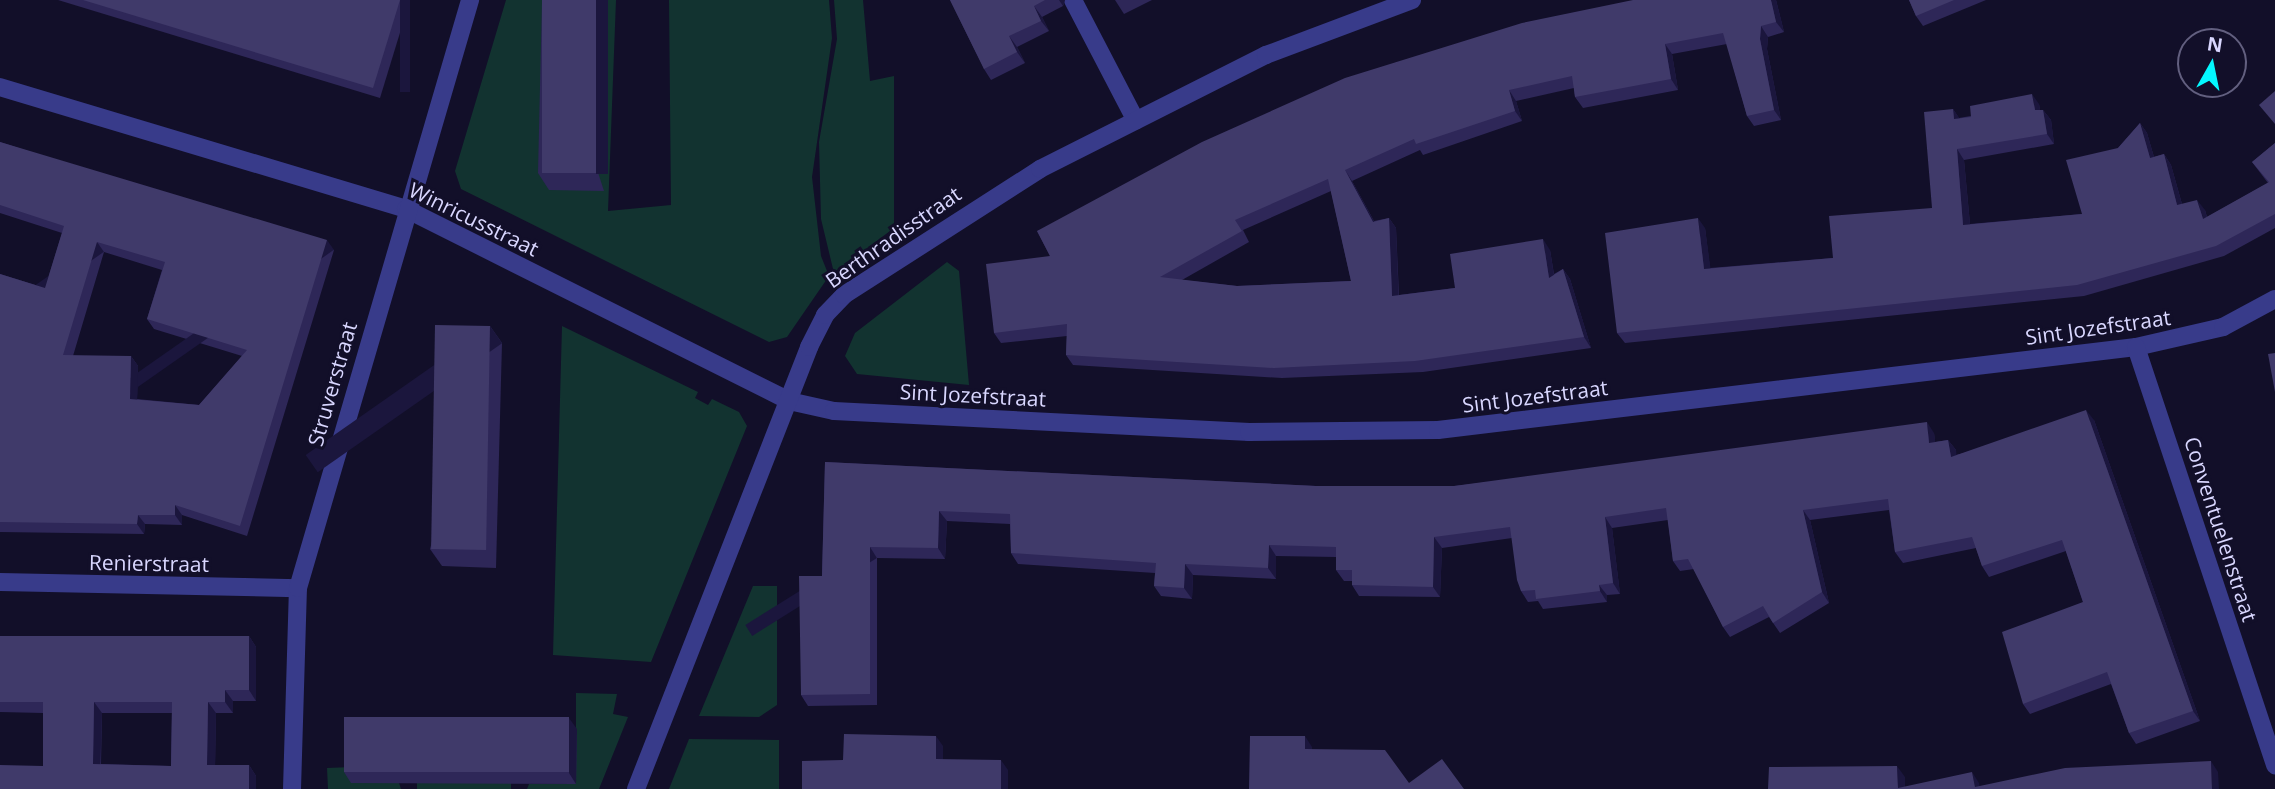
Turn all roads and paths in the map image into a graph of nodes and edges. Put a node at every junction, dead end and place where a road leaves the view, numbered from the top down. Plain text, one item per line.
1 (470, 0) edge
2 (1073, 0) edge
3 (1412, 0) edge
4 (0, 87) edge
5 (1136, 121) junction
6 (406, 209) junction
7 (2275, 299) edge
8 (2137, 347) junction
9 (789, 401) junction
10 (0, 582) edge
11 (298, 588) junction
12 (2275, 766) edge
13 (292, 789) edge
14 (636, 789) edge

1 - 6 street, Struverstraat
2 - 5 street
3 - 5 street, Berthradisstraat
4 - 6 street, Winricusstraat
5 - 9 street, Berthradisstraat
6 - 9 street, Winricusstraat
6 - 11 street, Struverstraat
7 - 8 street, Sint Jozefstraat
8 - 9 street, Sint Jozefstraat
8 - 12 street, Conventuelenstraat
9 - 14 street, Berthradisstraat
10 - 11 street, Renierstraat
11 - 13 street, Struverstraat

